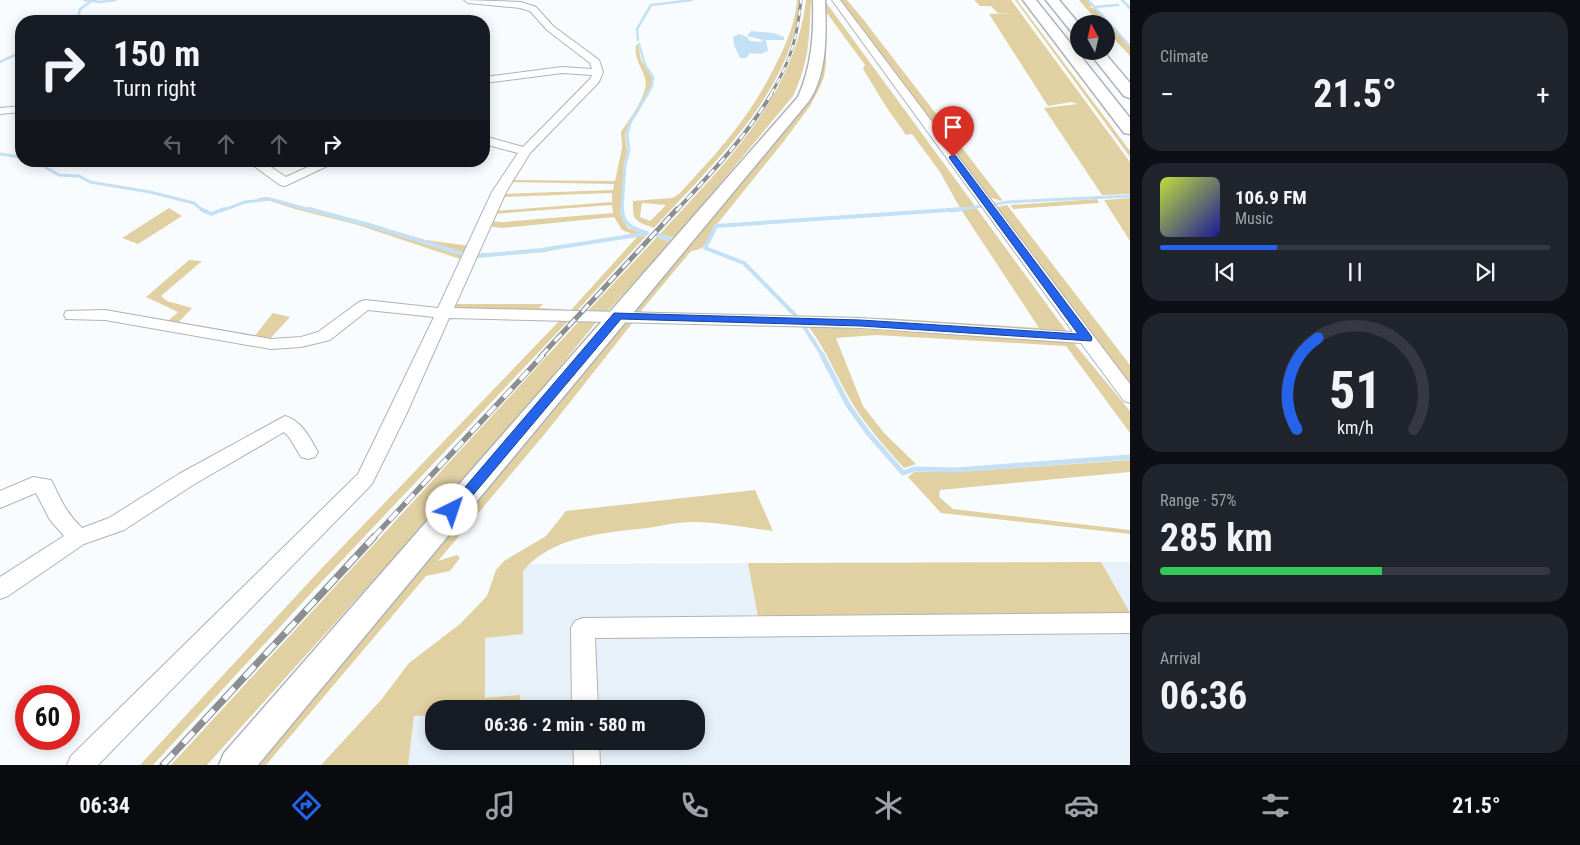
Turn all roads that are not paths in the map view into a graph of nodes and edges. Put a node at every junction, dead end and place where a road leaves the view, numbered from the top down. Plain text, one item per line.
1 (468, 0) edge
2 (819, 0) edge
3 (836, 0) edge
4 (1029, 0) edge
5 (1052, 0) edge
6 (1070, 21) edge
7 (1102, 60) edge
8 (598, 72) junction
9 (490, 79) edge
10 (1130, 93) edge
11 (15, 110) edge
12 (0, 111) edge
13 (1130, 130) edge
14 (490, 142) edge
15 (525, 152) junction
16 (262, 167) edge
17 (319, 167) edge
18 (442, 313) junction
19 (72, 315) dead end
20 (618, 316) junction
21 (1087, 338) junction
22 (1130, 397) edge
23 (308, 452) dead end
24 (0, 500) edge
25 (79, 537) junction
26 (0, 588) edge
27 (1130, 623) edge
28 (585, 700) edge
29 (586, 750) edge
30 (80, 765) edge
31 (236, 765) edge
32 (586, 765) edge

1 - 8 street
2 - 20 main road
3 - 21 street
4 - 13 highway
5 - 6 highway
7 - 10 highway
8 - 9 street
8 - 15 street
11 - 12 street
14 - 15 street
15 - 18 street
16 - 17 street
18 - 19 street
18 - 20 street
18 - 30 street
20 - 21 street
20 - 31 main road
21 - 22 street
23 - 25 street
24 - 25 street
25 - 26 street
27 - 28 street
29 - 32 street

